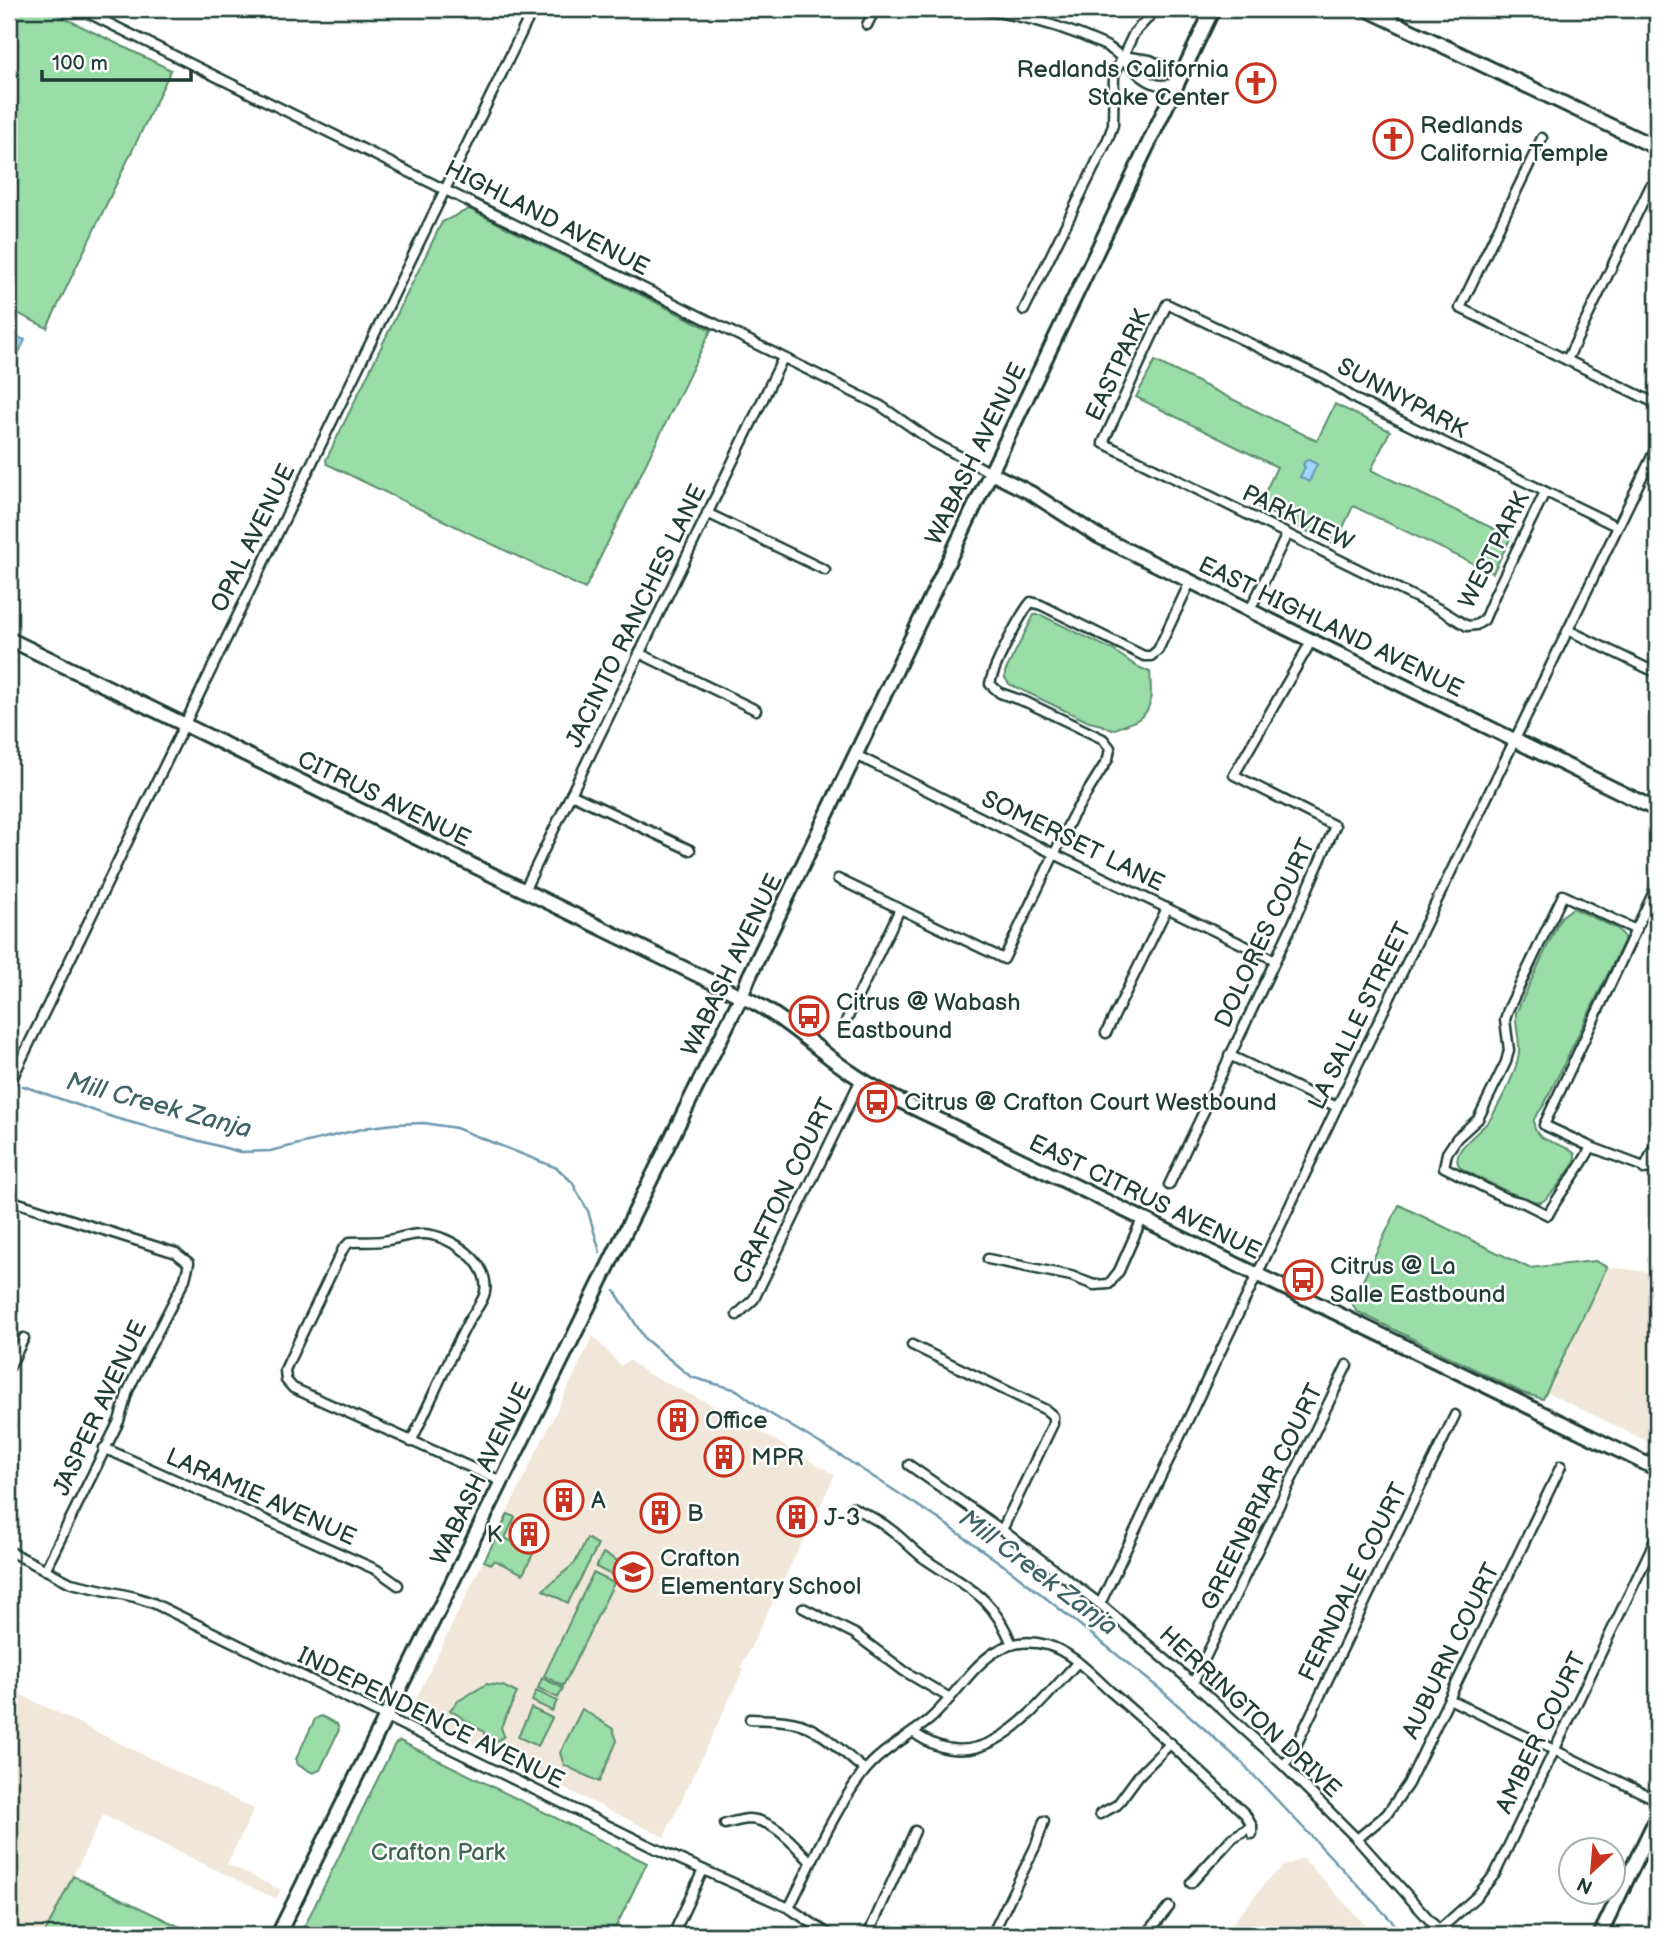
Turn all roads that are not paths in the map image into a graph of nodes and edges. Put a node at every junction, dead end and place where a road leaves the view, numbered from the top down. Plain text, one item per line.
1 (80, 9) edge
2 (533, 9) edge
3 (875, 9) edge
4 (974, 9) edge
5 (1156, 9) edge
6 (1213, 9) edge
7 (1366, 9) edge
8 (867, 25) dead end
9 (1122, 56) junction
10 (1177, 83) junction
11 (1542, 138) dead end
12 (1657, 148) edge
13 (1650, 187) dead end
14 (446, 189) junction
15 (1167, 304) joint
16 (1024, 310) dead end
17 (783, 358) junction
18 (1567, 360) junction
19 (1657, 404) edge
20 (1103, 443) joint
21 (1657, 446) edge
22 (991, 473) junction
23 (1545, 492) junction
24 (706, 513) junction
25 (1618, 527) junction
26 (1287, 534) junction
27 (825, 569) dead end
28 (1190, 582) junction
29 (1250, 610) junction
30 (1476, 625) joint
31 (1568, 630) junction
32 (9, 639) edge
33 (1312, 640) junction
34 (639, 653) junction
35 (1657, 673) edge
36 (757, 710) dead end
37 (184, 725) junction
38 (1516, 740) junction
39 (856, 755) junction
40 (571, 794) junction
41 (1657, 810) edge
42 (690, 850) dead end
43 (1054, 854) junction
44 (838, 879) dead end
45 (1657, 885) edge
46 (524, 891) junction
47 (1167, 908) junction
48 (900, 909) junction
49 (1636, 930) junction
50 (1275, 960) junction
51 (741, 997) junction
52 (846, 1021) dead end
53 (1106, 1033) dead end
54 (1229, 1055) junction
55 (861, 1079) junction
56 (9, 1085) edge
57 (1337, 1107) junction
58 (1657, 1141) edge
59 (1591, 1147) junction
60 (1644, 1169) junction
61 (1657, 1172) edge
62 (1168, 1185) dead end
63 (9, 1200) edge
64 (1142, 1219) junction
65 (989, 1259) dead end
66 (1258, 1275) junction
67 (737, 1315) dead end
68 (24, 1338) dead end
69 (912, 1345) dead end
70 (1347, 1365) dead end
71 (9, 1368) edge
72 (1454, 1415) dead end
73 (411, 1441) junction
74 (104, 1448) junction
75 (909, 1465) dead end
76 (1561, 1466) dead end
77 (1657, 1469) edge
78 (501, 1481) junction
79 (852, 1507) dead end
80 (1002, 1531) junction
81 (1657, 1536) edge
82 (9, 1551) edge
83 (46, 1570) junction
84 (398, 1585) dead end
85 (1100, 1604) junction
86 (803, 1608) dead end
87 (1012, 1644) junction
88 (1077, 1662) junction
89 (1193, 1683) junction
90 (950, 1698) junction
91 (1449, 1699) junction
92 (385, 1716) junction
93 (750, 1719) dead end
94 (913, 1732) junction
95 (1171, 1743) junction
96 (1554, 1750) junction
97 (1283, 1765) junction
98 (864, 1770) junction
99 (1657, 1800) edge
100 (1100, 1814) dead end
101 (1657, 1817) edge
102 (1044, 1821) dead end
103 (726, 1824) dead end
104 (915, 1831) dead end
105 (1357, 1839) junction
106 (811, 1862) junction
107 (703, 1870) junction
108 (1191, 1883) dead end
109 (1169, 1906) dead end
110 (789, 1908) junction
111 (1441, 1933) edge
112 (278, 1935) edge
113 (673, 1935) edge
114 (830, 1935) edge
115 (867, 1935) edge
116 (992, 1935) edge
117 (1146, 1935) edge
118 (1600, 1935) edge

1 - 14 street, HIGHLAND AVENUE
2 - 14 street, OPAL AVENUE
3 - 8 street
4 - 9 street
5 - 9 street
6 - 10 street, WABASH AVENUE
7 - 12 street
9 - 10 street
9 - 10 street
9 - 16 street
10 - 22 street, WABASH AVENUE
11 - 18 street
13 - 18 street
14 - 17 street, HIGHLAND AVENUE
14 - 37 street, OPAL AVENUE
15 - 20 street, EASTPARK
15 - 23 street, SUNNYPARK
17 - 22 street, HIGHLAND AVENUE
17 - 24 street, JACINTO RANCHES LANE
18 - 19 street
20 - 26 street, PARKVIEW
21 - 25 street, LA SALLE STREET
22 - 28 street, EAST HIGHLAND AVENUE
22 - 39 street, WABASH AVENUE
23 - 25 street, SUNNYPARK
23 - 30 street, WESTPARK
24 - 27 street
24 - 34 street, JACINTO RANCHES LANE
25 - 31 street, LA SALLE STREET
26 - 29 street
26 - 30 street, PARKVIEW
28 - 29 street, EAST HIGHLAND AVENUE
28 - 43 street
29 - 33 street, EAST HIGHLAND AVENUE
31 - 35 street
31 - 38 street, LA SALLE STREET
32 - 37 street, CITRUS AVENUE
33 - 38 street, EAST HIGHLAND AVENUE
33 - 50 street, DOLORES COURT
34 - 36 street
34 - 40 street, JACINTO RANCHES LANE
37 - 46 street, CITRUS AVENUE
37 - 56 street, OPAL AVENUE
38 - 41 street, EAST HIGHLAND AVENUE
38 - 57 street, LA SALLE STREET
39 - 43 street, SOMERSET LANE
39 - 51 street, WABASH AVENUE
40 - 42 street
40 - 46 street, JACINTO RANCHES LANE
43 - 47 street, SOMERSET LANE
43 - 48 street
44 - 48 street
45 - 49 street
46 - 51 street, CITRUS AVENUE
47 - 50 street, SOMERSET LANE
47 - 53 street
48 - 52 street
49 - 59 street
49 - 59 street
50 - 54 street, DOLORES COURT
51 - 55 street, EAST CITRUS AVENUE
51 - 78 street, WABASH AVENUE
54 - 57 street
54 - 62 street, DOLORES COURT
55 - 64 street, EAST CITRUS AVENUE
55 - 67 street, CRAFTON COURT
57 - 66 street, LA SALLE STREET
58 - 60 street
59 - 60 street
60 - 61 street
63 - 74 street, JASPER AVENUE
64 - 65 street
64 - 66 street, EAST CITRUS AVENUE
66 - 77 street, EAST CITRUS AVENUE
66 - 85 street, LA SALLE STREET
68 - 71 street
69 - 80 street
70 - 89 street, GREENBRIAR COURT
72 - 97 street, FERNDALE COURT
73 - 73 street
73 - 78 street
74 - 83 street, JASPER AVENUE
74 - 84 street, LARAMIE AVENUE
75 - 80 street, HERRINGTON DRIVE
76 - 91 street, AUBURN COURT
78 - 92 street, WABASH AVENUE
79 - 87 street
80 - 85 street, HERRINGTON DRIVE
81 - 96 street, AMBER COURT
82 - 83 street, INDEPENDENCE AVENUE
83 - 92 street, INDEPENDENCE AVENUE
85 - 89 street, HERRINGTON DRIVE
86 - 90 street
87 - 88 street
87 - 90 street
88 - 94 street
88 - 95 street
89 - 97 street, HERRINGTON DRIVE
90 - 94 street
91 - 96 street
91 - 105 street, AUBURN COURT
92 - 107 street, INDEPENDENCE AVENUE
92 - 112 street, WABASH AVENUE
93 - 98 street
94 - 98 street
95 - 100 street
95 - 108 street
96 - 99 street
96 - 111 street, AMBER COURT
97 - 105 street, HERRINGTON DRIVE
98 - 106 street
101 - 118 street
102 - 116 street
103 - 106 street
104 - 115 street
105 - 111 street, HERRINGTON DRIVE
106 - 110 street
107 - 110 street, INDEPENDENCE AVENUE
107 - 113 street
109 - 117 street
110 - 114 street, INDEPENDENCE AVENUE

